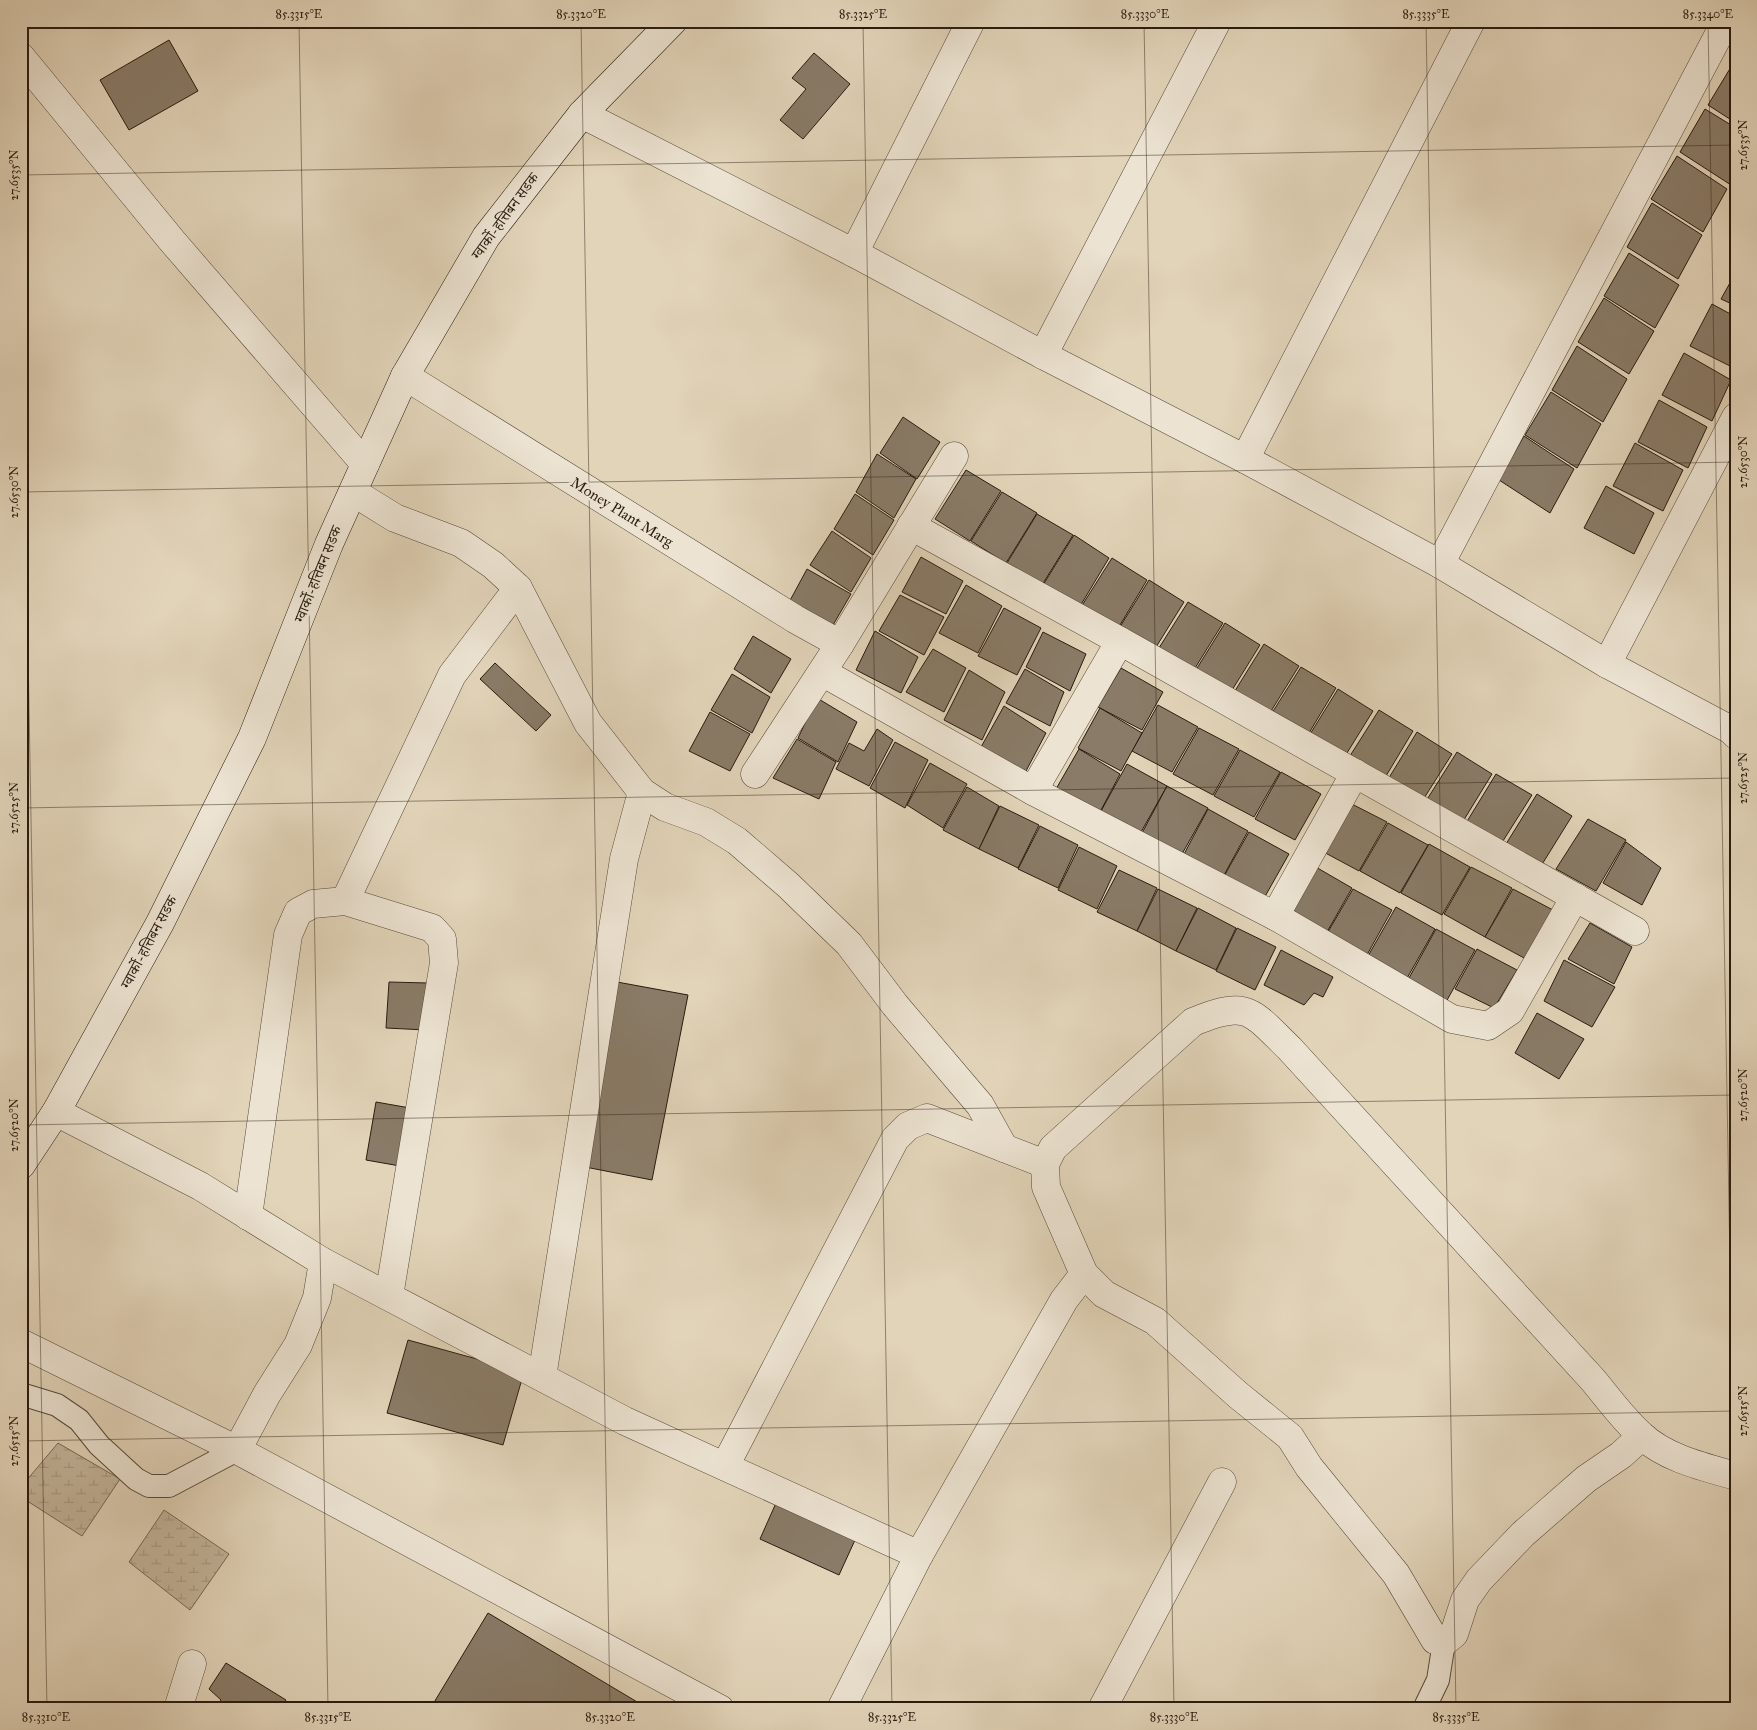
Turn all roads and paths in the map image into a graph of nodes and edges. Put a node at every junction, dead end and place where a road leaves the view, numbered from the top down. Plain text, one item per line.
1 (673, 21) edge
2 (971, 21) edge
3 (1217, 21) edge
4 (1471, 21) edge
5 (1726, 21) edge
6 (21, 57) edge
7 (582, 114) junction
8 (854, 253) junction
9 (1043, 355) junction
10 (406, 376) junction
11 (1736, 417) edge
12 (954, 456) dead end
13 (1244, 459) junction
14 (365, 464) junction
15 (353, 492) junction
16 (911, 526) junction
17 (1440, 564) junction
18 (518, 588) junction
19 (1120, 641) junction
20 (840, 644) junction
21 (1607, 664) junction
22 (822, 672) junction
23 (1736, 735) edge
24 (1355, 773) junction
25 (754, 774) dead end
26 (1033, 791) junction
27 (642, 792) junction
28 (1575, 897) junction
29 (345, 901) junction
30 (1275, 916) junction
31 (1635, 931) dead end
32 (56, 1112) junction
33 (1004, 1148) junction
34 (1046, 1164) junction
35 (21, 1165) edge
36 (248, 1216) junction
37 (323, 1262) junction
38 (1084, 1274) junction
39 (389, 1296) junction
40 (21, 1343) edge
41 (542, 1377) junction
42 (21, 1394) edge
43 (1642, 1436) junction
44 (237, 1450) junction
45 (725, 1466) junction
46 (1736, 1476) edge
47 (1222, 1482) dead end
48 (919, 1555) junction
49 (1444, 1642) junction
50 (192, 1664) dead end
51 (178, 1709) edge
52 (720, 1709) edge
53 (841, 1709) edge
54 (1102, 1709) edge
55 (1424, 1709) edge

1 - 7 street, ग्वार्को-हत्तिबन सडक
2 - 8 street
3 - 9 street
4 - 13 street
5 - 17 street
6 - 14 street
7 - 8 street
7 - 10 street, ग्वार्को-हत्तिबन सडक
8 - 9 street
9 - 13 street
10 - 14 street, ग्वार्को-हत्तिबन सडक
10 - 20 street, Money Plant Marg
11 - 21 street
12 - 16 street
13 - 17 street
14 - 15 street, ग्वार्को-हत्तिबन सडक
15 - 18 street
15 - 32 street, ग्वार्को-हत्तिबन सडक
16 - 19 street
16 - 20 street
17 - 21 street
18 - 27 street
18 - 29 street
19 - 24 street
19 - 26 street
20 - 22 street
21 - 23 street
22 - 25 street
22 - 26 street
24 - 28 street
24 - 30 street
26 - 30 street
27 - 33 street
27 - 41 street
28 - 30 street
28 - 31 street
29 - 36 street
29 - 39 street
32 - 35 street, ग्वार्को-हत्तिबन सडक
32 - 36 street
33 - 34 street
33 - 45 street
34 - 38 street
34 - 43 street
36 - 37 street
37 - 39 street
37 - 44 street
38 - 48 street
38 - 49 street
39 - 41 street
40 - 44 street
41 - 45 street
42 - 44 lane
43 - 46 street
43 - 49 street
44 - 52 street
45 - 48 street
47 - 54 street
48 - 53 street
49 - 55 lane
50 - 51 street

